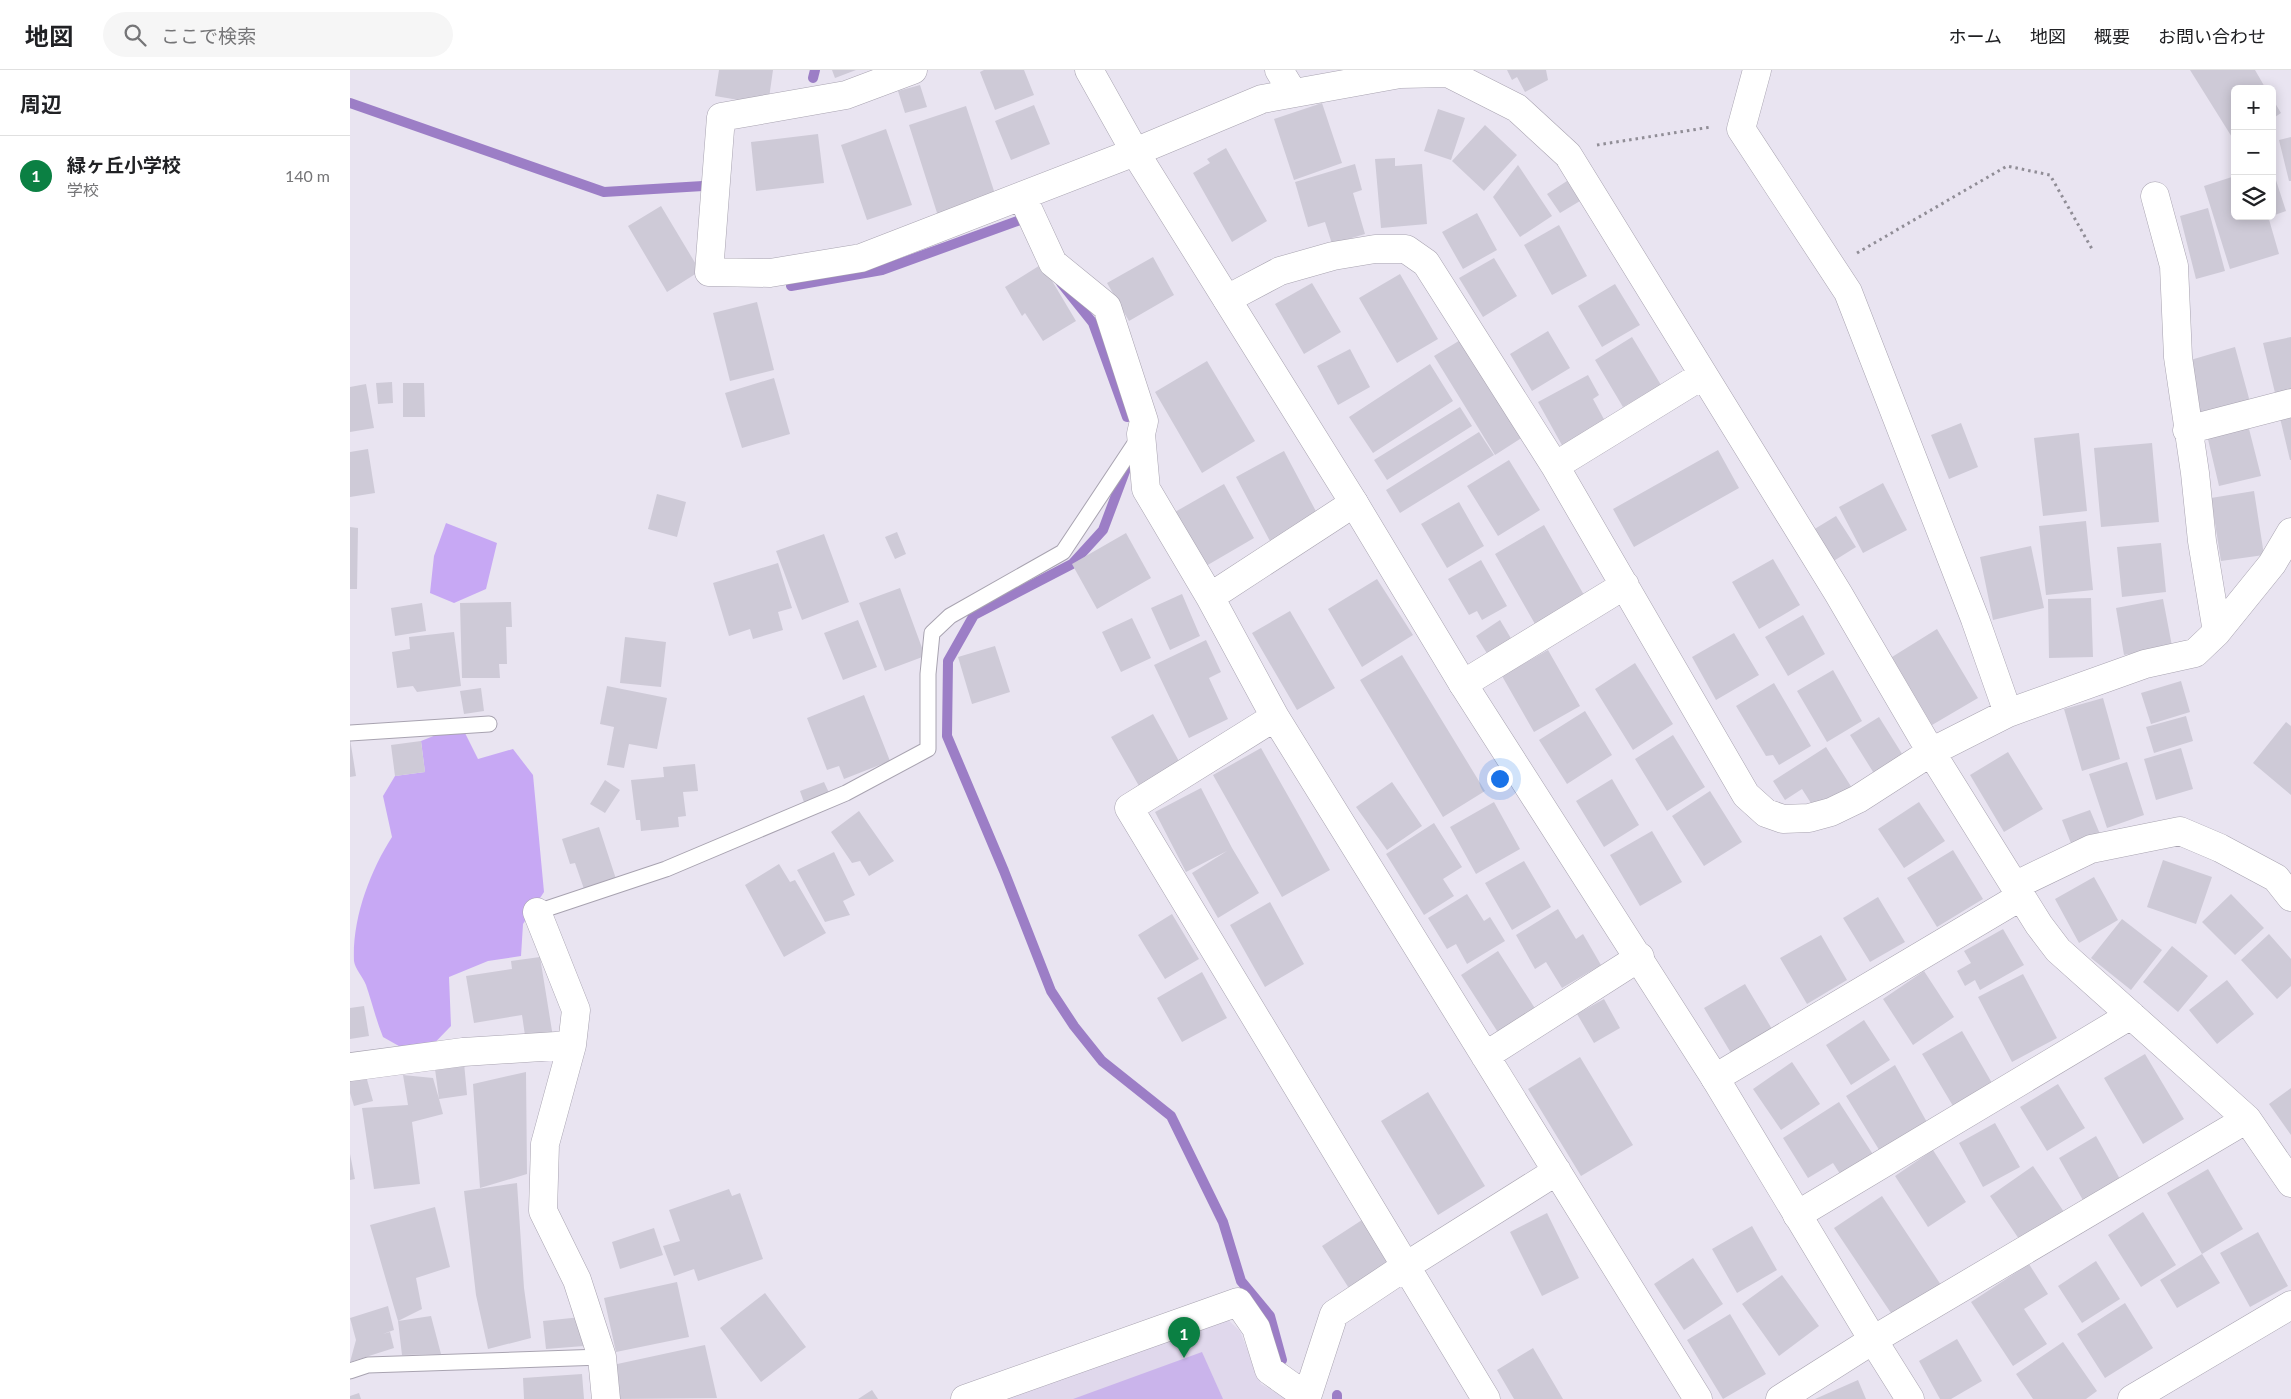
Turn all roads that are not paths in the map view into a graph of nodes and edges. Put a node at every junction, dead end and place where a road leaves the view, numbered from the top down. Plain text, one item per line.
1 (913, 70) edge
2 (1089, 70) edge
3 (1279, 70) edge
4 (1757, 70) edge
5 (1293, 93) junction
6 (1135, 152) junction
7 (1022, 196) junction
8 (2155, 196) dead end
9 (1227, 299) junction
10 (1703, 375) junction
11 (2291, 403) edge
12 (2187, 430) junction
13 (1141, 434) junction
14 (1555, 466) junction
15 (1354, 503) junction
16 (2291, 532) edge
17 (1625, 584) junction
18 (1210, 597) junction
19 (2217, 632) junction
20 (1463, 684) junction
21 (2008, 713) junction
22 (1274, 717) junction
23 (488, 724) dead end
24 (350, 733) edge
25 (1931, 752) junction
26 (2018, 891) junction
27 (2291, 897) edge
28 (537, 912) joint
29 (1640, 958) junction
30 (2131, 1015) junction
31 (572, 1045) junction
32 (1485, 1056) junction
33 (350, 1067) edge
34 (1715, 1078) junction
35 (2247, 1119) junction
36 (1557, 1171) junction
37 (2291, 1183) edge
38 (1797, 1215) junction
39 (1406, 1266) junction
40 (2291, 1305) edge
41 (1873, 1340) junction
42 (602, 1357) junction
43 (350, 1371) edge
44 (606, 1399) edge
45 (965, 1399) edge
46 (1486, 1399) edge
47 (1698, 1399) edge
48 (1780, 1399) edge
49 (1910, 1399) edge
50 (2132, 1399) edge

1 - 7 street
2 - 6 street
3 - 5 street
4 - 21 street
5 - 6 street
5 - 10 street
6 - 7 street
6 - 9 street
7 - 13 street
8 - 12 street
9 - 14 street
9 - 15 street
10 - 14 street
10 - 25 street
11 - 12 street
12 - 19 street
13 - 18 street
13 - 28 lane
14 - 17 street
15 - 18 street
15 - 20 street
16 - 19 street
17 - 20 street
17 - 25 street
18 - 22 street
19 - 21 street
20 - 29 street
21 - 25 street
22 - 32 street
22 - 39 street
23 - 24 lane
25 - 26 street
26 - 27 street
26 - 30 street
26 - 34 street
28 - 31 street
29 - 32 street
29 - 34 street
30 - 35 street
30 - 38 street
31 - 33 street
31 - 42 street
32 - 36 street
34 - 38 street
35 - 37 street
35 - 41 street
36 - 39 street
36 - 47 street
38 - 41 street
39 - 45 street
39 - 46 street
40 - 50 street
41 - 48 street
41 - 49 street
42 - 43 lane
42 - 44 street

